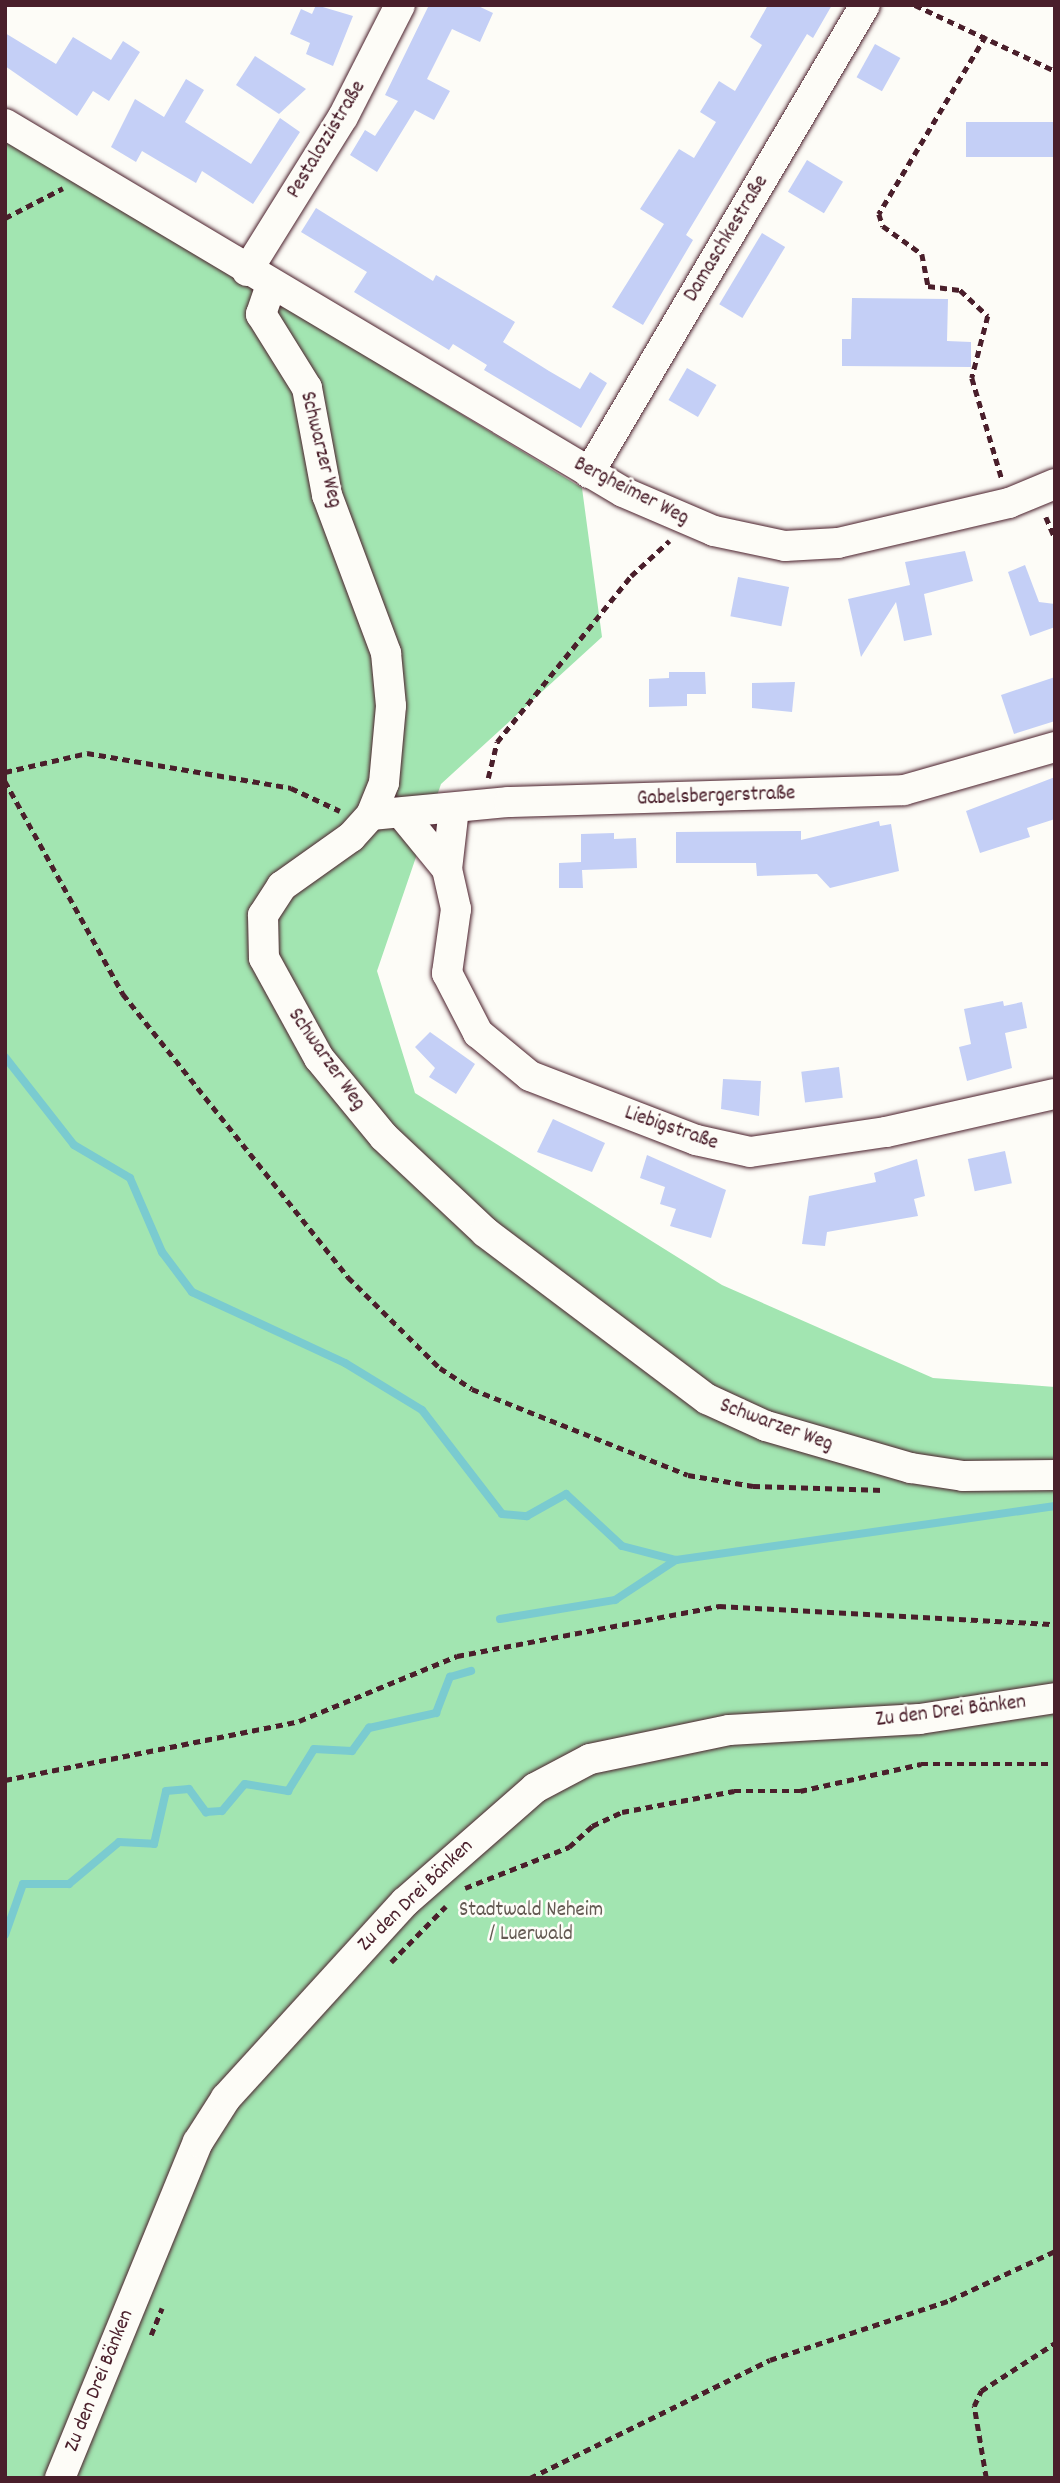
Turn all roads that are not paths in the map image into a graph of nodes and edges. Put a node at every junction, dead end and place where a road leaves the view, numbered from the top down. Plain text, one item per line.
1 (400, 5) edge
2 (866, 5) edge
3 (5, 124) edge
4 (259, 278) junction
5 (589, 473) junction
6 (1055, 484) edge
7 (1055, 747) edge
8 (454, 808) junction
9 (401, 813) junction
10 (368, 819) junction
11 (447, 869) junction
12 (1055, 1094) edge
13 (1055, 1475) edge
14 (1055, 1698) edge
15 (60, 2478) edge

1 - 4 street, Pestalozzistraße
2 - 5 street, Damaschkestraße
3 - 4 street
4 - 5 street, Bergheimer Weg
4 - 10 street, Schwarzer Weg
5 - 6 street, Bergheimer Weg
7 - 8 street, Gabelsbergerstraße
8 - 9 street, Gabelsbergerstraße
8 - 11 street, Liebigstraße
9 - 10 street, Gabelsbergerstraße
9 - 11 street, Liebigstraße
10 - 13 street, Schwarzer Weg
11 - 12 street, Liebigstraße
14 - 15 street, Zu den Drei Bänken

